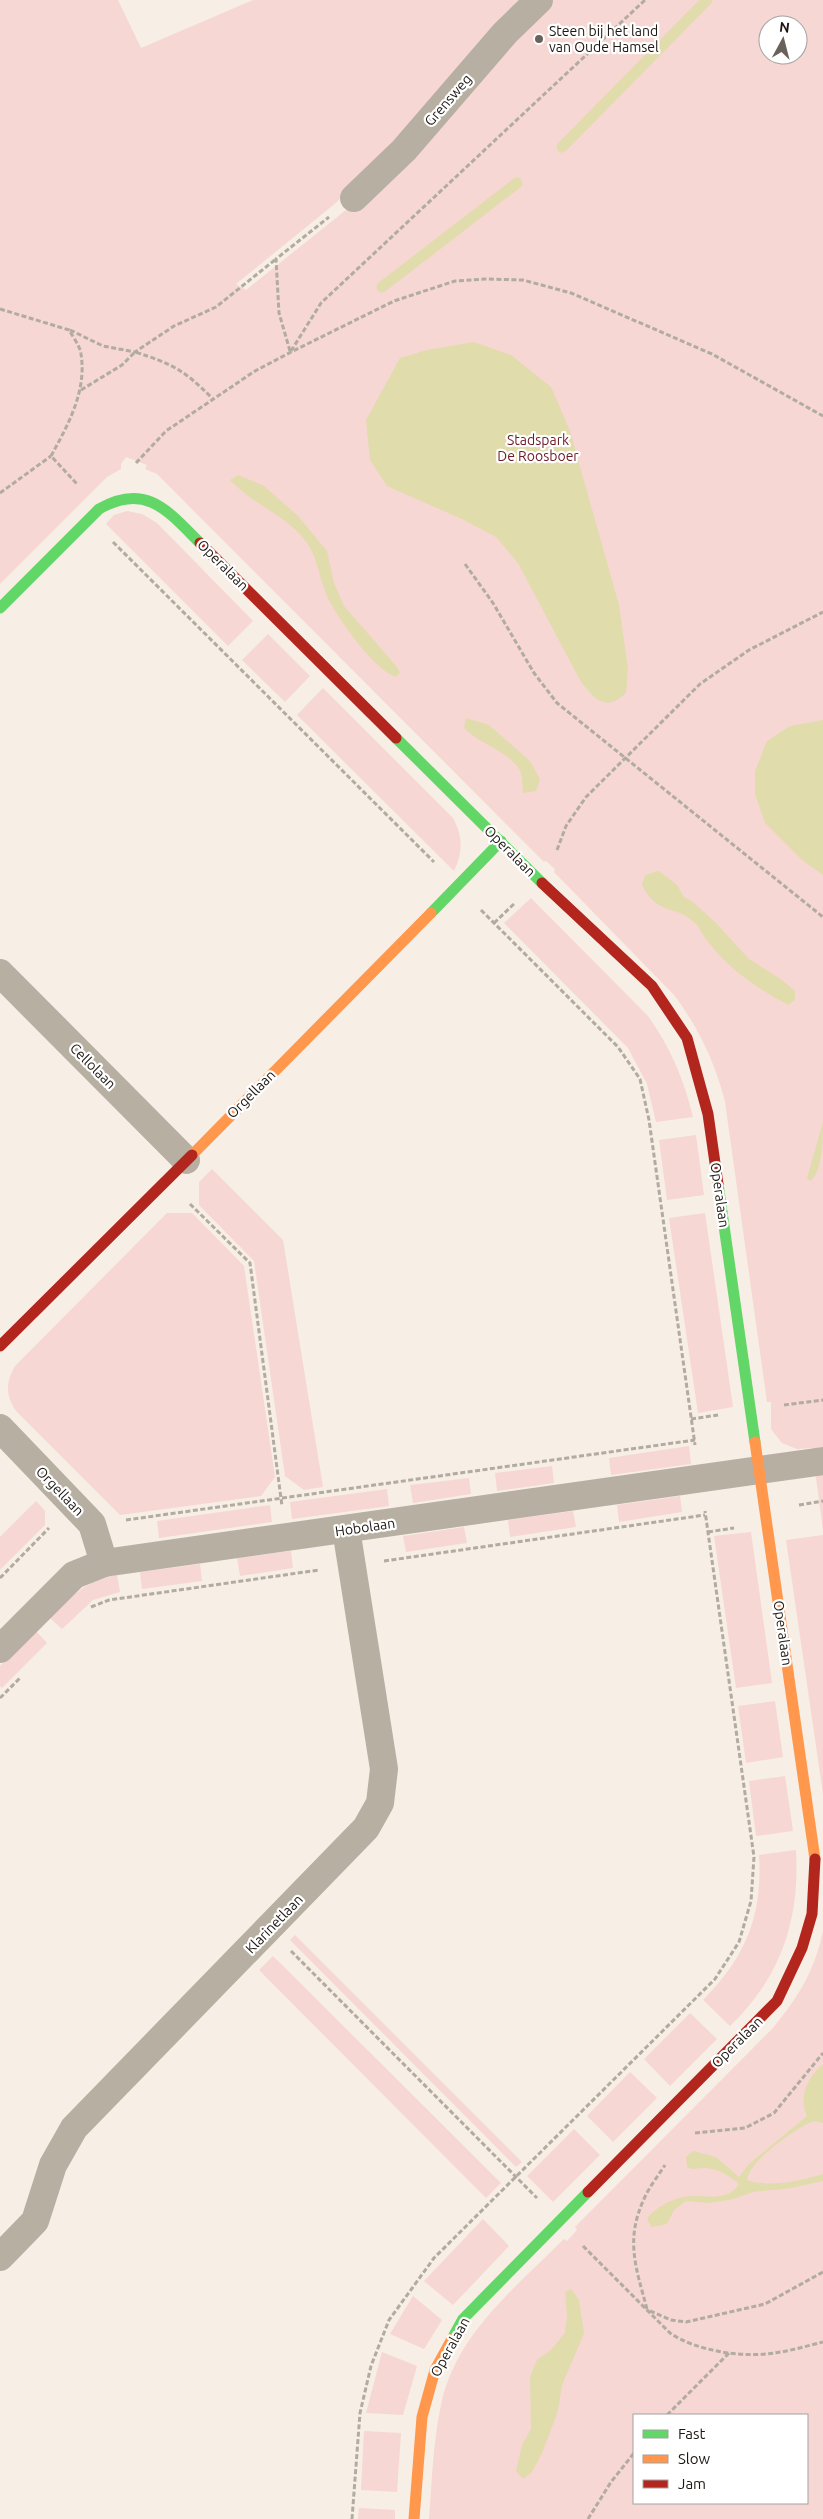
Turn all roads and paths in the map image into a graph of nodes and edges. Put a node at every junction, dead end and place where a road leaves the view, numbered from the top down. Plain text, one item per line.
1 (538, 0) edge
2 (645, 0) edge
3 (354, 198) joint
4 (276, 259) junction
5 (0, 310) edge
6 (69, 330) junction
7 (135, 352) junction
8 (291, 352) junction
9 (80, 391) junction
10 (213, 399) junction
11 (823, 416) edge
12 (50, 456) junction
13 (0, 493) edge
14 (129, 495) junction
15 (99, 508) junction
16 (466, 564) dead end
17 (0, 608) edge
18 (823, 612) edge
19 (626, 757) junction
20 (501, 841) junction
21 (540, 880) junction
22 (823, 918) edge
23 (0, 973) edge
24 (186, 1160) junction
25 (167, 1181) junction
26 (0, 1346) edge
27 (0, 1428) edge
28 (695, 1440) dead end
29 (823, 1461) edge
30 (761, 1470) junction
31 (281, 1499) junction
32 (72, 1504) junction
33 (92, 1524) junction
34 (346, 1529) junction
35 (287, 1537) junction
36 (104, 1563) junction
37 (0, 1578) edge
38 (0, 1649) edge
39 (270, 1929) junction
40 (823, 2053) edge
41 (692, 2133) dead end
42 (667, 2160) dead end
43 (558, 2221) junction
44 (0, 2257) edge
45 (823, 2272) edge
46 (647, 2310) junction
47 (823, 2342) edge
48 (729, 2352) junction
49 (668, 2414) edge
50 (633, 2454) edge
51 (414, 2519) edge
52 (588, 2519) edge

1 - 3 street, Grensweg
2 - 8 path
3 - 4 path
4 - 7 path
4 - 8 path
5 - 6 path
6 - 7 path
6 - 9 path
7 - 9 path
7 - 10 path
8 - 10 path
8 - 11 path
9 - 12 path
10 - 14 path
12 - 13 path
12 - 15 path
14 - 15 street
14 - 20 street, Operalaan
15 - 17 street
16 - 19 path
18 - 19 path
19 - 21 path
19 - 22 path
20 - 21 street, Operalaan
20 - 24 street, Orgellaan
21 - 30 street, Operalaan
23 - 24 street, Cellolaan
24 - 25 street, Orgellaan
25 - 26 street, Orgellaan
25 - 31 path
27 - 32 street, Orgellaan
28 - 31 path
29 - 30 street
30 - 34 street, Hobolaan
30 - 43 street, Operalaan
31 - 33 path
31 - 35 path
32 - 33 street, Orgellaan
32 - 37 path
33 - 36 street, Orgellaan
34 - 35 street, Hobolaan
34 - 39 street, Klarinetlaan
35 - 36 street, Hobolaan
36 - 38 street, Hobolaan
39 - 43 path
39 - 44 street, Klarinetlaan
40 - 41 path
42 - 46 path
43 - 46 path
43 - 51 street, Operalaan
45 - 46 path
46 - 48 path
47 - 48 path
48 - 49 path
50 - 52 path

